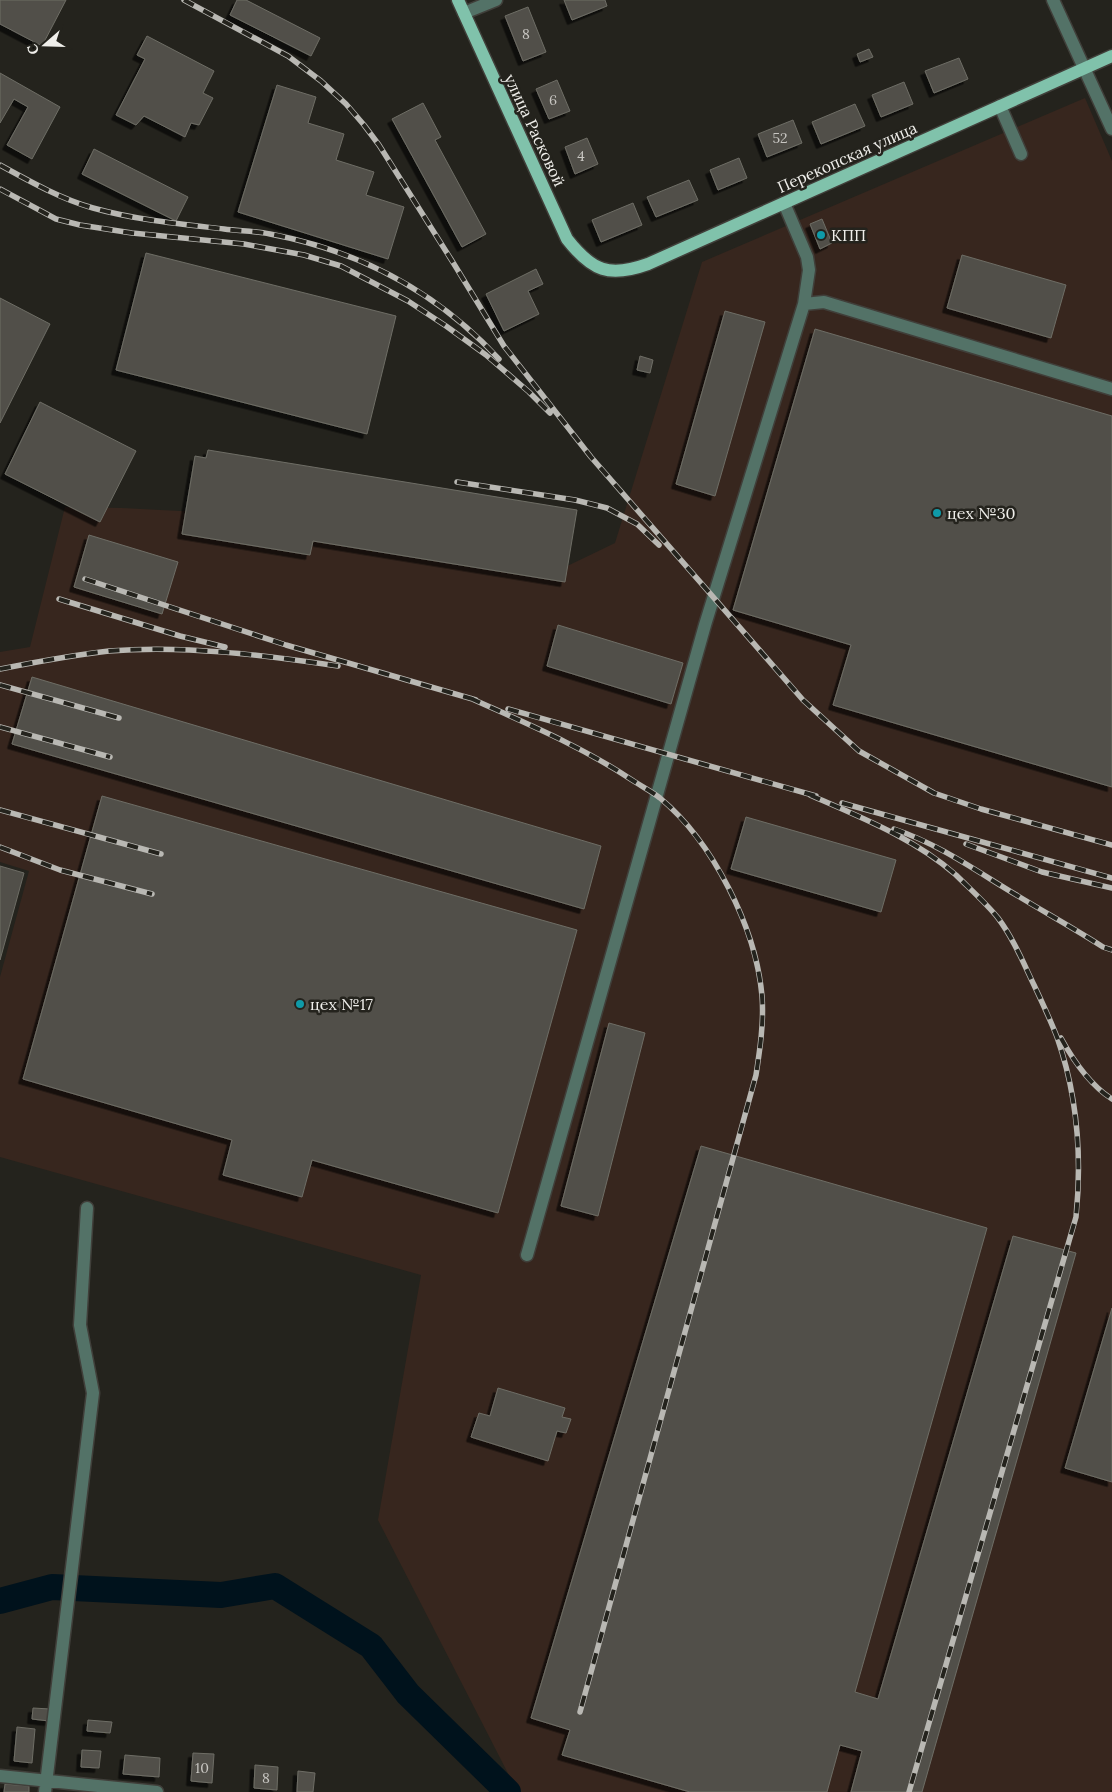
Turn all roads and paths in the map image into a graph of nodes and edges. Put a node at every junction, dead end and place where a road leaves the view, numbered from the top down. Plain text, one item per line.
1 (458, 0) edge
2 (496, 0) edge
3 (1052, 0) edge
4 (464, 13) junction
5 (1112, 56) edge
6 (1084, 68) junction
7 (1000, 106) junction
8 (1112, 129) edge
9 (1021, 154) dead end
10 (784, 203) junction
11 (593, 265) joint
12 (804, 304) junction
13 (1112, 389) edge
14 (87, 1208) dead end
15 (527, 1255) dead end
16 (0, 1776) edge
17 (46, 1786) edge
18 (157, 1792) edge

1 - 4 main road, улица Расковой
2 - 4 street
3 - 6 street
4 - 11 main road, улица Расковой
5 - 6 main road, Перекопская улица
6 - 7 main road, Перекопская улица
6 - 8 street
7 - 9 street
7 - 10 main road, Перекопская улица
10 - 11 main road, Перекопская улица
10 - 12 street
12 - 13 street
12 - 15 street
14 - 17 street
16 - 17 street
17 - 18 street

